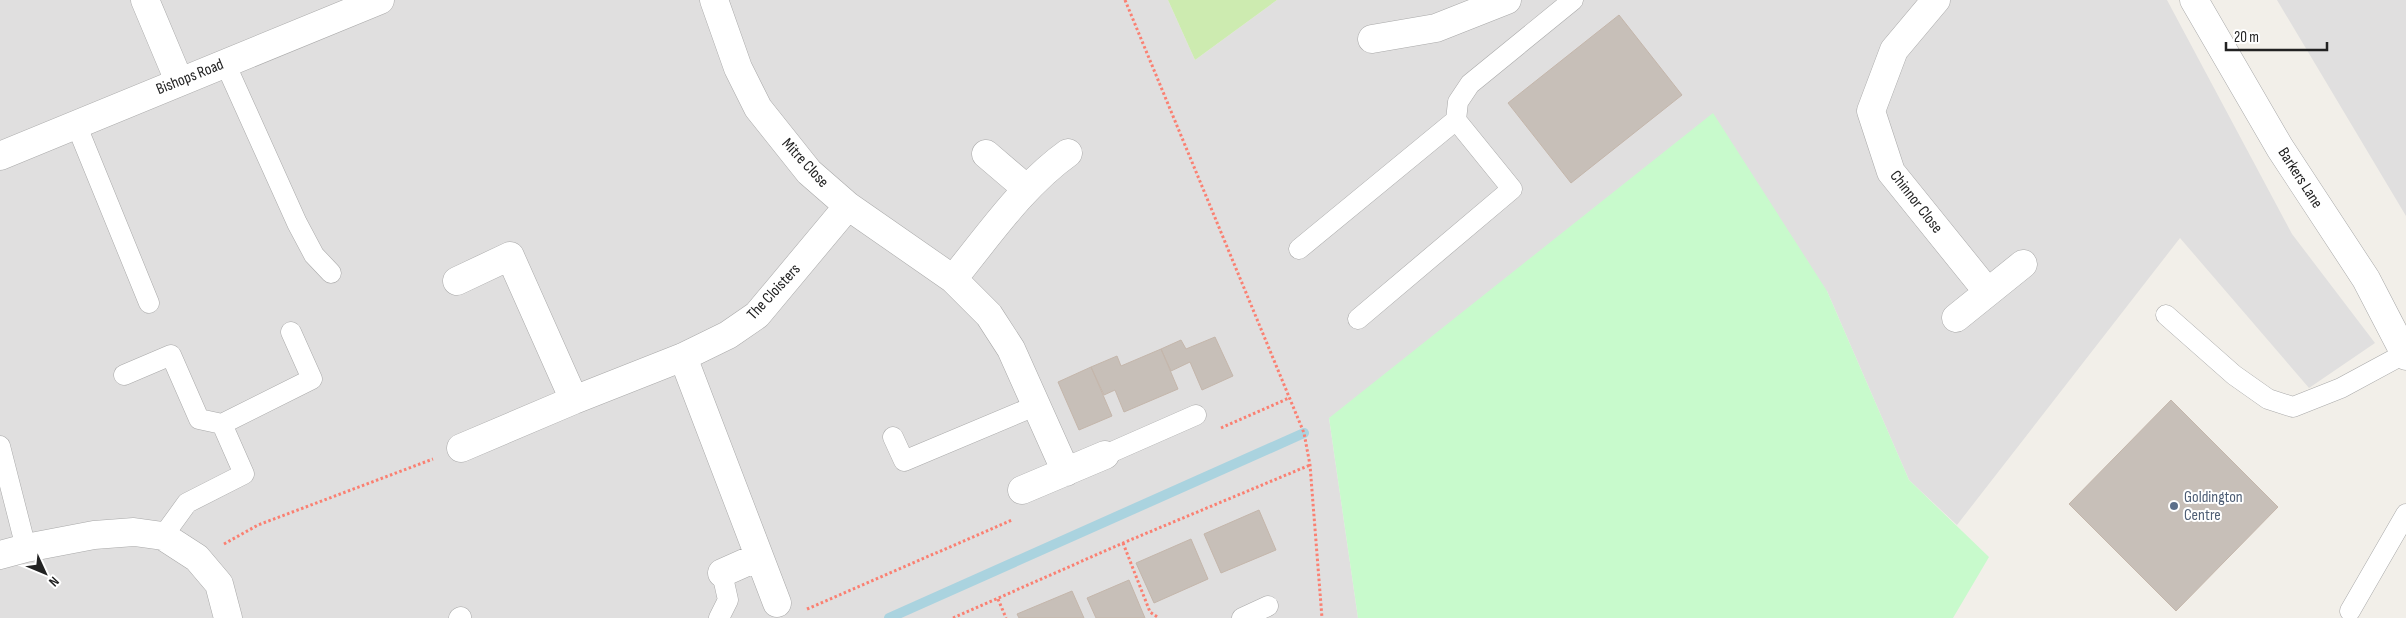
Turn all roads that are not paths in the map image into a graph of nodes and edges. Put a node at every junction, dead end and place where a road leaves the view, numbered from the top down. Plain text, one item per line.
1 (145, 0) edge
2 (380, 0) edge
3 (714, 0) edge
4 (1507, 0) edge
5 (1573, 0) edge
6 (1936, 0) edge
7 (2194, 0) edge
8 (1372, 39) dead end
9 (225, 63) junction
10 (179, 81) junction
11 (1456, 120) junction
12 (76, 124) junction
13 (1068, 153) dead end
14 (986, 154) dead end
15 (0, 156) edge
16 (1027, 189) junction
17 (848, 206) junction
18 (1299, 249) dead end
19 (2024, 264) dead end
20 (331, 273) dead end
21 (953, 279) junction
22 (457, 281) dead end
23 (1987, 291) junction
24 (150, 303) dead end
25 (2166, 315) dead end
26 (1956, 318) dead end
27 (1358, 319) dead end
28 (291, 332) dead end
29 (2405, 355) edge
30 (683, 357) junction
31 (124, 375) dead end
32 (574, 400) junction
33 (1035, 406) junction
34 (1196, 415) dead end
35 (222, 424) junction
36 (894, 437) dead end
37 (0, 446) edge
38 (462, 448) road end
39 (1105, 455) joint
40 (1066, 472) junction
41 (1022, 490) dead end
42 (2406, 514) edge
43 (163, 536) junction
44 (26, 548) junction
45 (0, 555) edge
46 (758, 556) junction
47 (722, 573) joint
48 (778, 603) dead end
49 (1268, 606) dead end
50 (2350, 611) dead end
51 (228, 618) edge
52 (719, 618) edge
53 (1242, 618) edge

1 - 10 street
2 - 9 street, Bishops Road
3 - 17 street, Mitre Close
4 - 8 street
5 - 11 lane
6 - 23 street, Chinnor Close
7 - 29 street, Barkers Lane
9 - 10 street, Bishops Road
9 - 20 lane
10 - 12 street, Bishops Road
11 - 18 lane
11 - 27 lane
12 - 15 street, Bishops Road
12 - 24 lane
13 - 16 street
14 - 16 street
16 - 21 street
17 - 21 street, Mitre Close
17 - 30 street, The Cloisters
19 - 23 street
21 - 33 street, Mitre Close
22 - 32 street
23 - 26 street
25 - 29 lane
28 - 35 lane
30 - 32 street, The Cloisters
30 - 46 street
31 - 35 lane
32 - 38 street, The Cloisters
33 - 36 lane
33 - 40 street, Mitre Close
34 - 39 lane
35 - 43 lane
37 - 44 lane
39 - 40 street
40 - 41 street
42 - 50 lane
43 - 44 street
43 - 51 street
44 - 45 street
46 - 47 street
46 - 48 street
47 - 52 lane
49 - 53 lane

